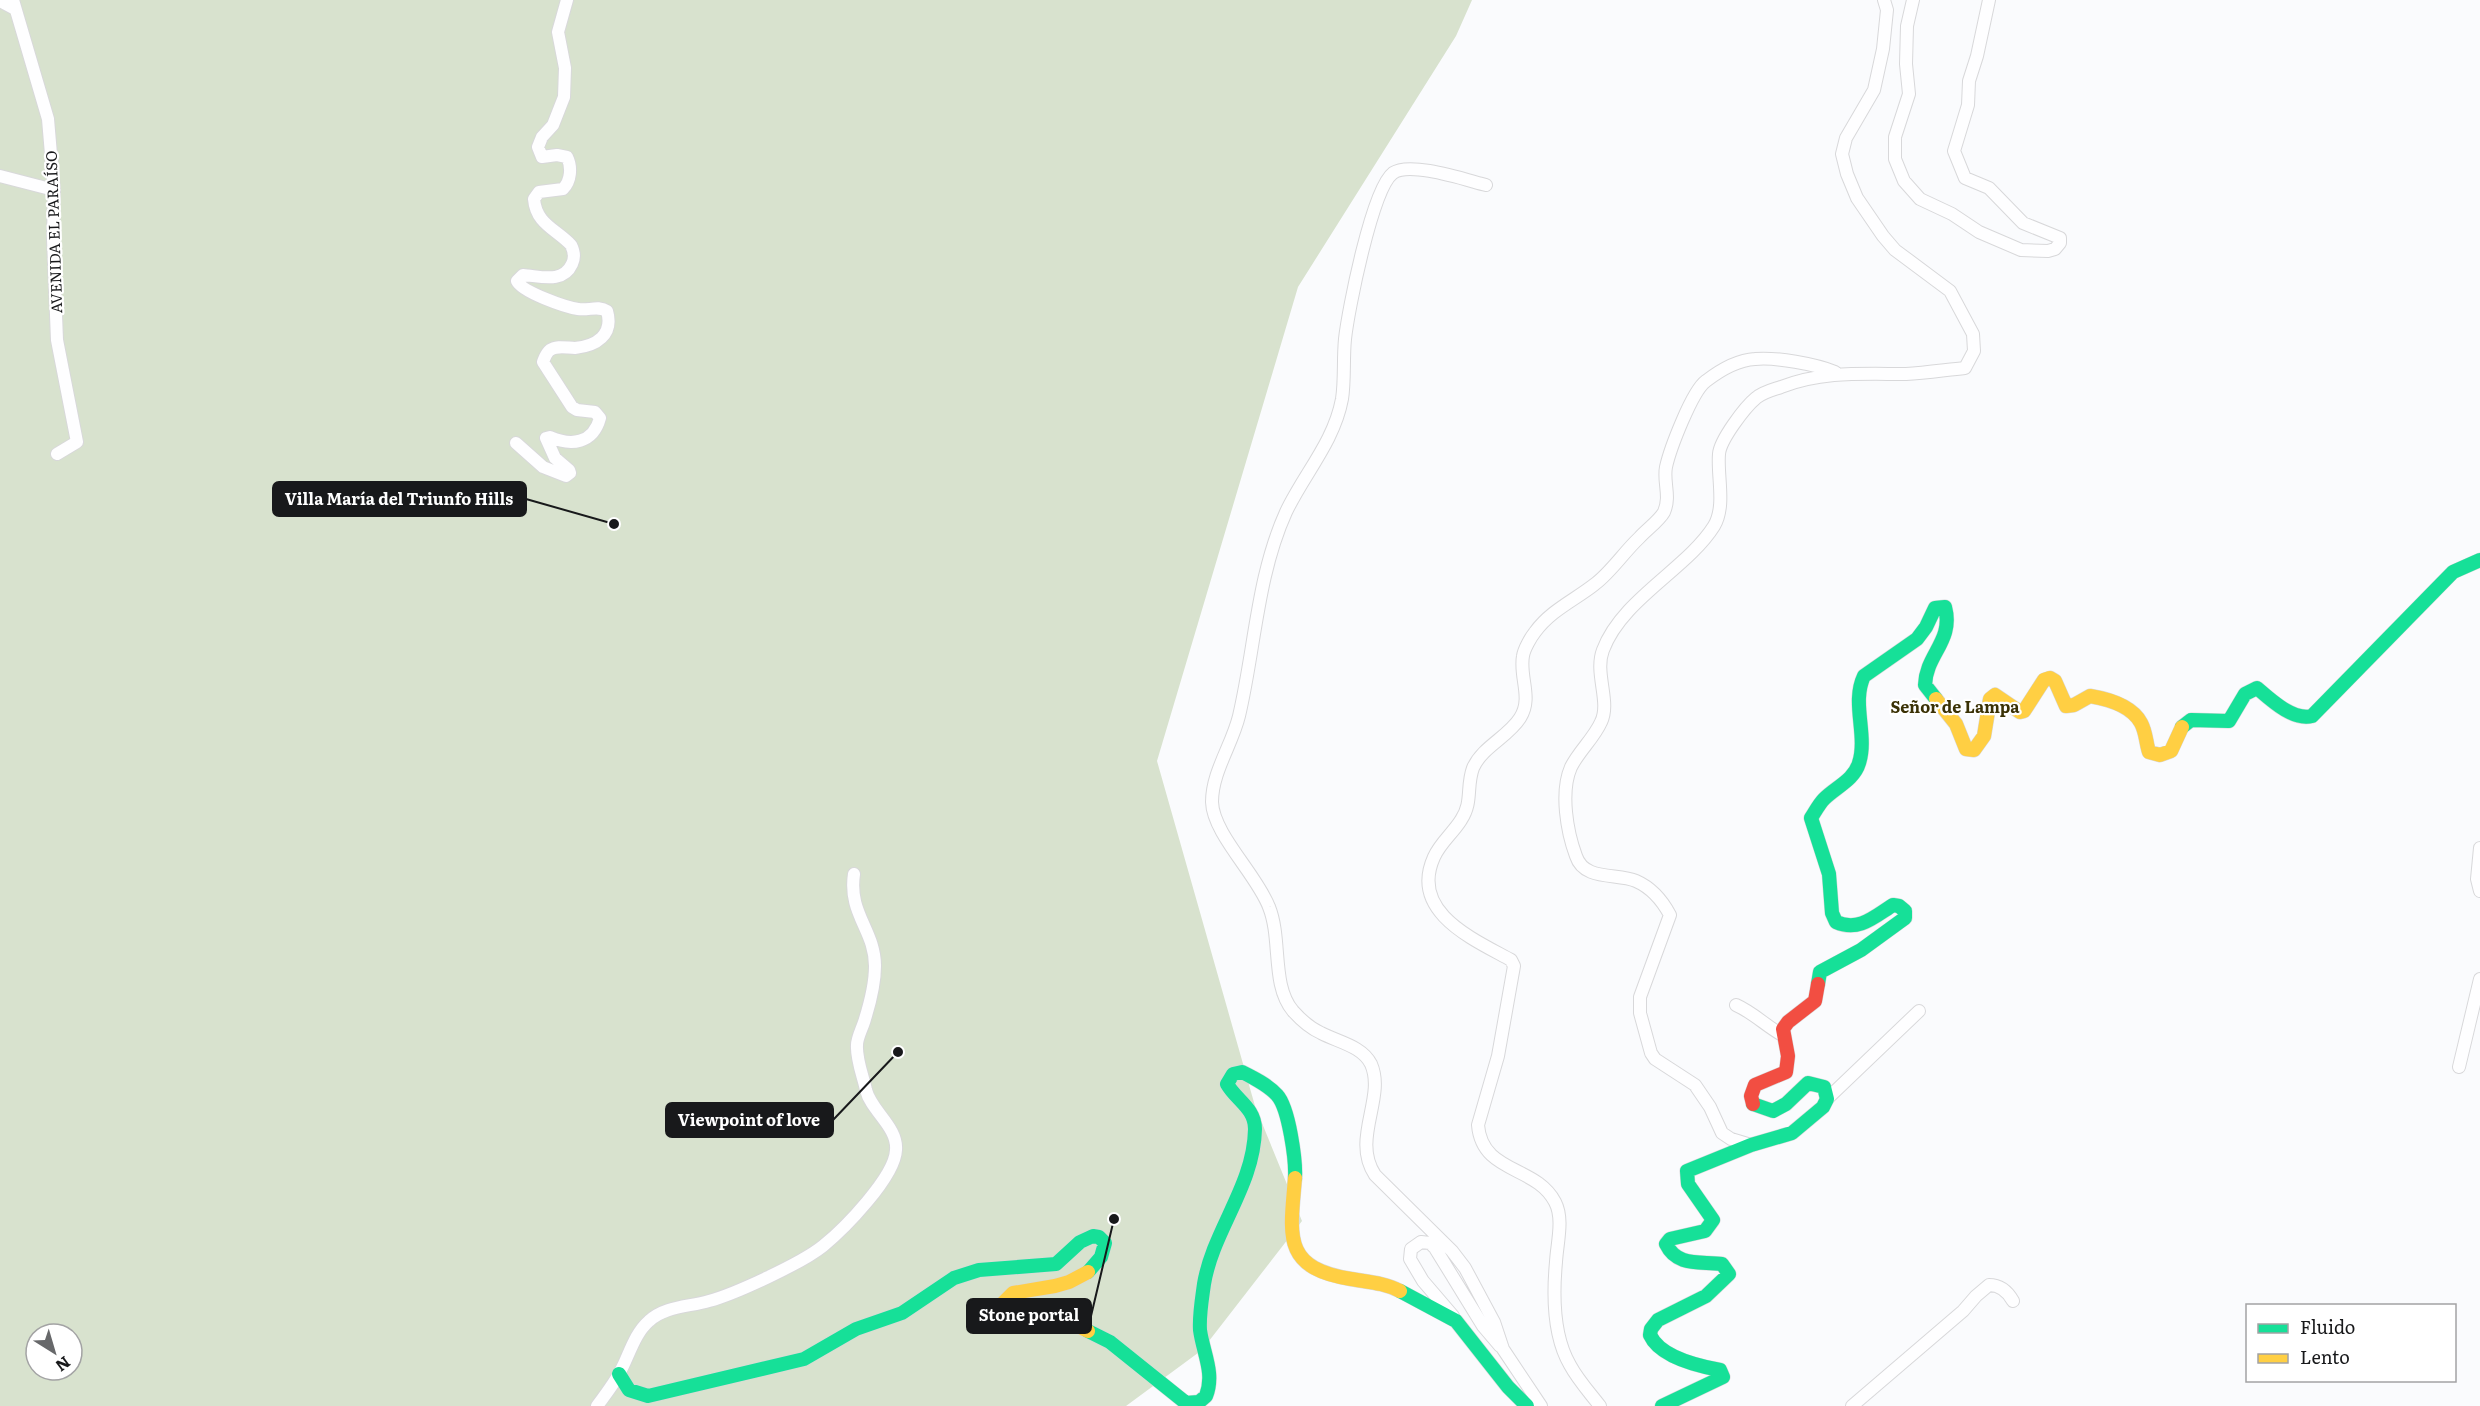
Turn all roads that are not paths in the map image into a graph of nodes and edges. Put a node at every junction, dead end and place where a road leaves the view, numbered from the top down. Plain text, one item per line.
1 (567, 0) edge
2 (1884, 0) edge
3 (1913, 0) edge
4 (1989, 0) edge
5 (7, 4) edge
6 (0, 176) edge
7 (1486, 185) dead end
8 (54, 190) junction
9 (1840, 373) junction
10 (516, 443) dead end
11 (57, 454) dead end
12 (2480, 560) edge
13 (2480, 848) edge
14 (854, 874) dead end
15 (2480, 891) edge
16 (2480, 979) edge
17 (1736, 1005) dead end
18 (1919, 1011) dead end
19 (2475, 1021) edge
20 (1784, 1036) junction
21 (2459, 1067) dead end
22 (1827, 1099) junction
23 (1751, 1144) junction
24 (2013, 1301) dead end
25 (1456, 1321) junction
26 (1503, 1349) junction
27 (620, 1374) junction
28 (597, 1406) edge
29 (1527, 1406) edge
30 (1541, 1406) edge
31 (1600, 1406) edge
32 (1662, 1406) edge
33 (1852, 1406) edge

1 - 10 street
2 - 9 street
3 - 4 street
5 - 8 street, AVENIDA EL PARAÍSO
6 - 8 street
7 - 26 street
8 - 11 street, AVENIDA EL PARAÍSO
9 - 23 street
9 - 31 street
12 - 20 street
13 - 15 street
14 - 27 street
16 - 19 street
17 - 20 street
18 - 22 street
19 - 21 street
20 - 22 street
22 - 23 street
23 - 32 street
24 - 33 street
25 - 26 street
25 - 27 street
25 - 29 street
26 - 30 street
27 - 28 street

